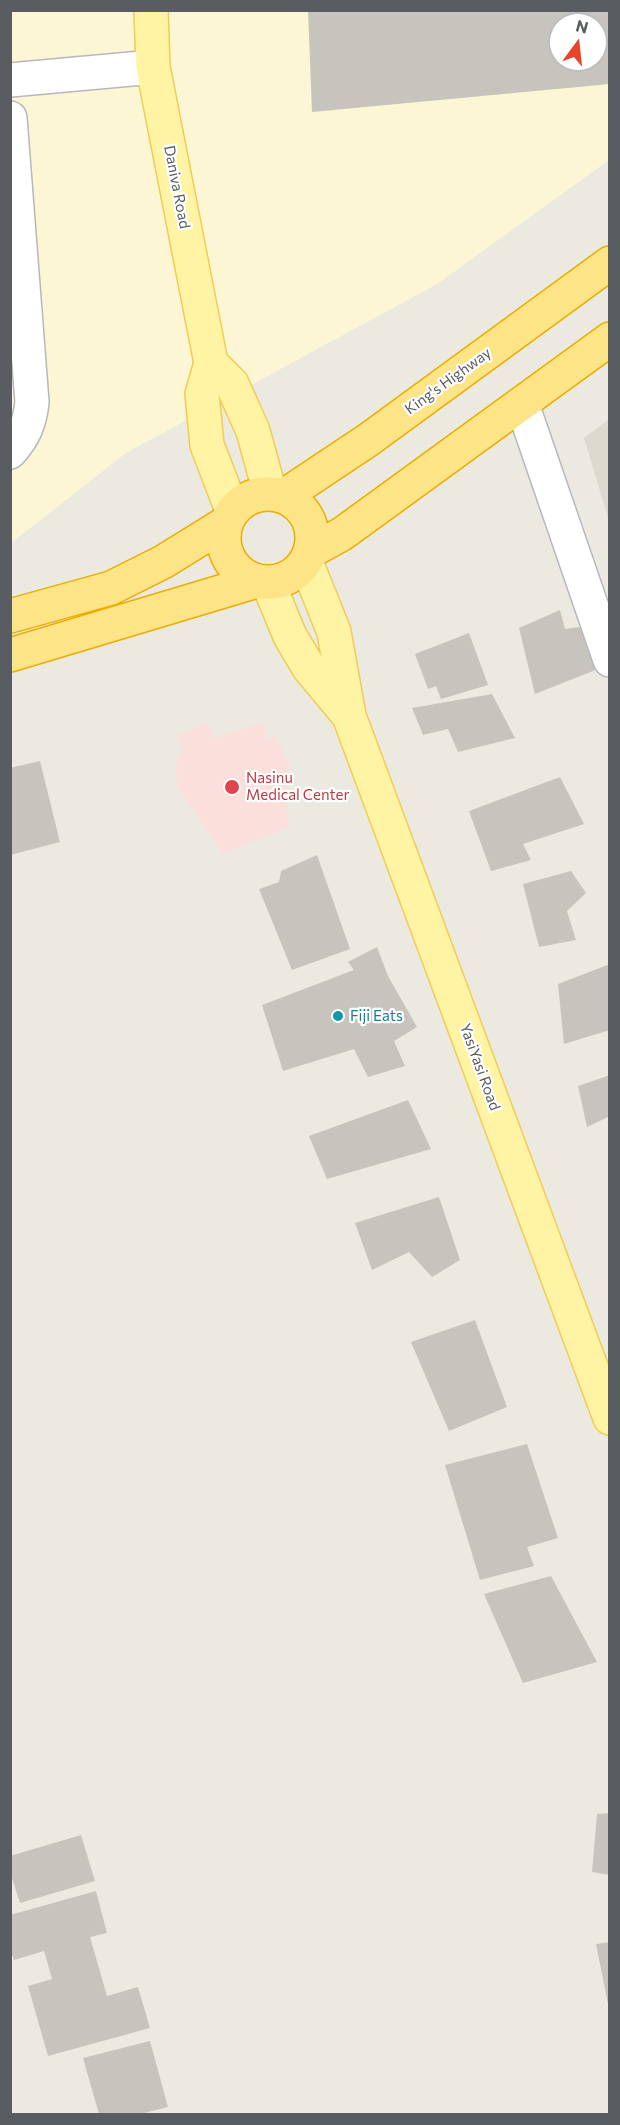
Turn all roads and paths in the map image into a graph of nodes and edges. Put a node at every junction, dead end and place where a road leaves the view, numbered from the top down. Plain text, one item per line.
1 (150, 10) edge
2 (153, 67) junction
3 (10, 80) edge
4 (10, 118) edge
5 (609, 262) edge
6 (609, 339) edge
7 (211, 363) junction
8 (522, 404) junction
9 (10, 452) edge
10 (277, 495) junction
11 (229, 516) junction
12 (308, 556) junction
13 (262, 582) junction
14 (10, 616) edge
15 (10, 655) edge
16 (609, 660) edge
17 (349, 716) junction
18 (609, 1418) edge

1 - 2 main road, Daniva Road
2 - 3 street
2 - 7 main road, Daniva Road
4 - 9 street
5 - 10 highway, King's Highway
6 - 8 highway
7 - 10 main road
7 - 11 main road
8 - 12 highway
8 - 16 street
10 - 11 highway
10 - 12 highway
11 - 13 highway
11 - 14 highway
12 - 13 highway
12 - 17 main road, YasiYasi Road
13 - 15 highway
13 - 17 main road, YasiYasi Road
17 - 18 main road, YasiYasi Road

